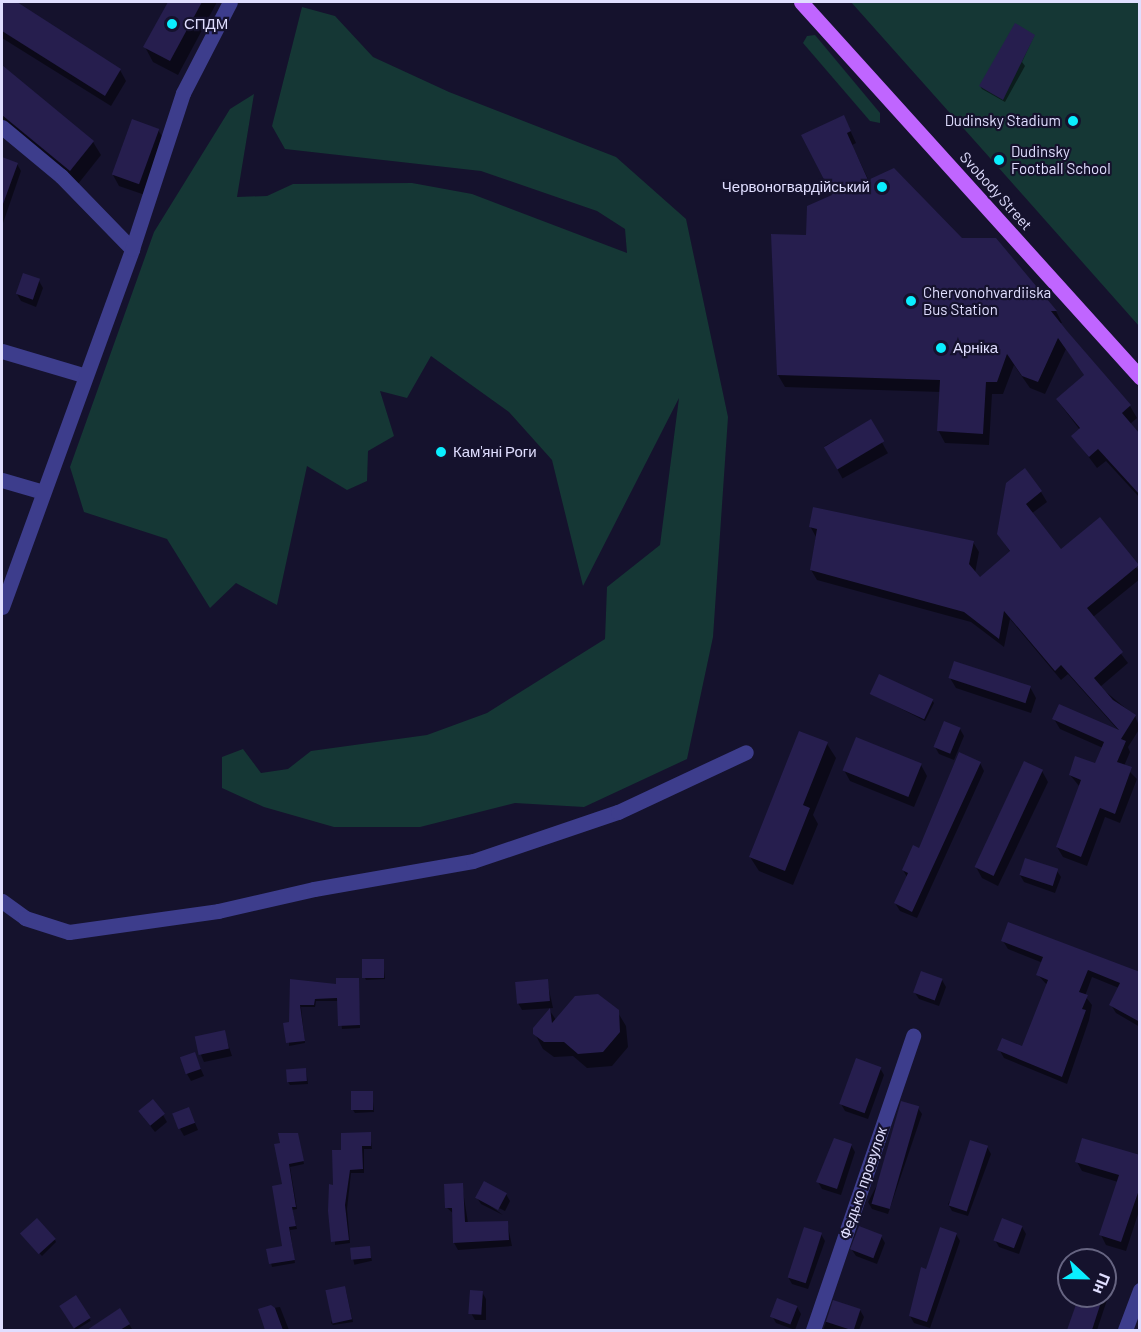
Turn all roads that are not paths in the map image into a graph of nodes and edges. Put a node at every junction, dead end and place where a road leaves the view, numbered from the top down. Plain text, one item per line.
1 (230, 2) edge
2 (801, 2) edge
3 (2, 127) edge
4 (132, 249) junction
5 (2, 351) edge
6 (83, 375) junction
7 (1140, 377) edge
8 (2, 480) edge
9 (43, 492) junction
10 (2, 607) edge
11 (746, 752) dead end
12 (2, 901) edge
13 (914, 1036) dead end
14 (1140, 1290) edge
15 (813, 1330) edge
16 (1125, 1330) edge

1 - 4 street
2 - 7 main road, Svobody Street
3 - 4 street
4 - 6 street
5 - 6 street
6 - 9 street
8 - 9 street
9 - 10 street
11 - 12 street
13 - 15 street, Федько провулок
14 - 16 street

